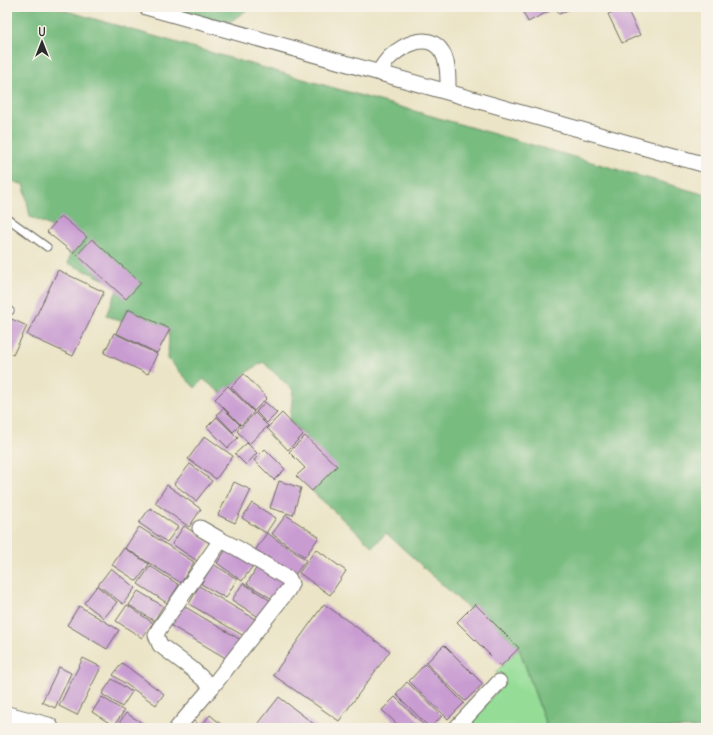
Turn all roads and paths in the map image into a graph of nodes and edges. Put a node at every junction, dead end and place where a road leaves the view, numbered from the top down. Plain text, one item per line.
1 (146, 7) edge
2 (379, 72) junction
3 (448, 92) junction
4 (678, 156) junction
5 (706, 156) edge
6 (706, 165) edge
7 (7, 218) edge
8 (47, 247) dead end
9 (200, 528) dead end
10 (220, 540) junction
11 (500, 682) dead end
12 (212, 687) junction
13 (7, 718) edge
14 (48, 728) edge
15 (177, 728) edge
16 (456, 728) edge

1 - 2 street
2 - 3 street
2 - 3 street
3 - 4 street
4 - 5 street
4 - 6 street
7 - 8 lane
9 - 10 street
10 - 12 street
10 - 12 street
11 - 16 street
12 - 15 street
13 - 14 main road

